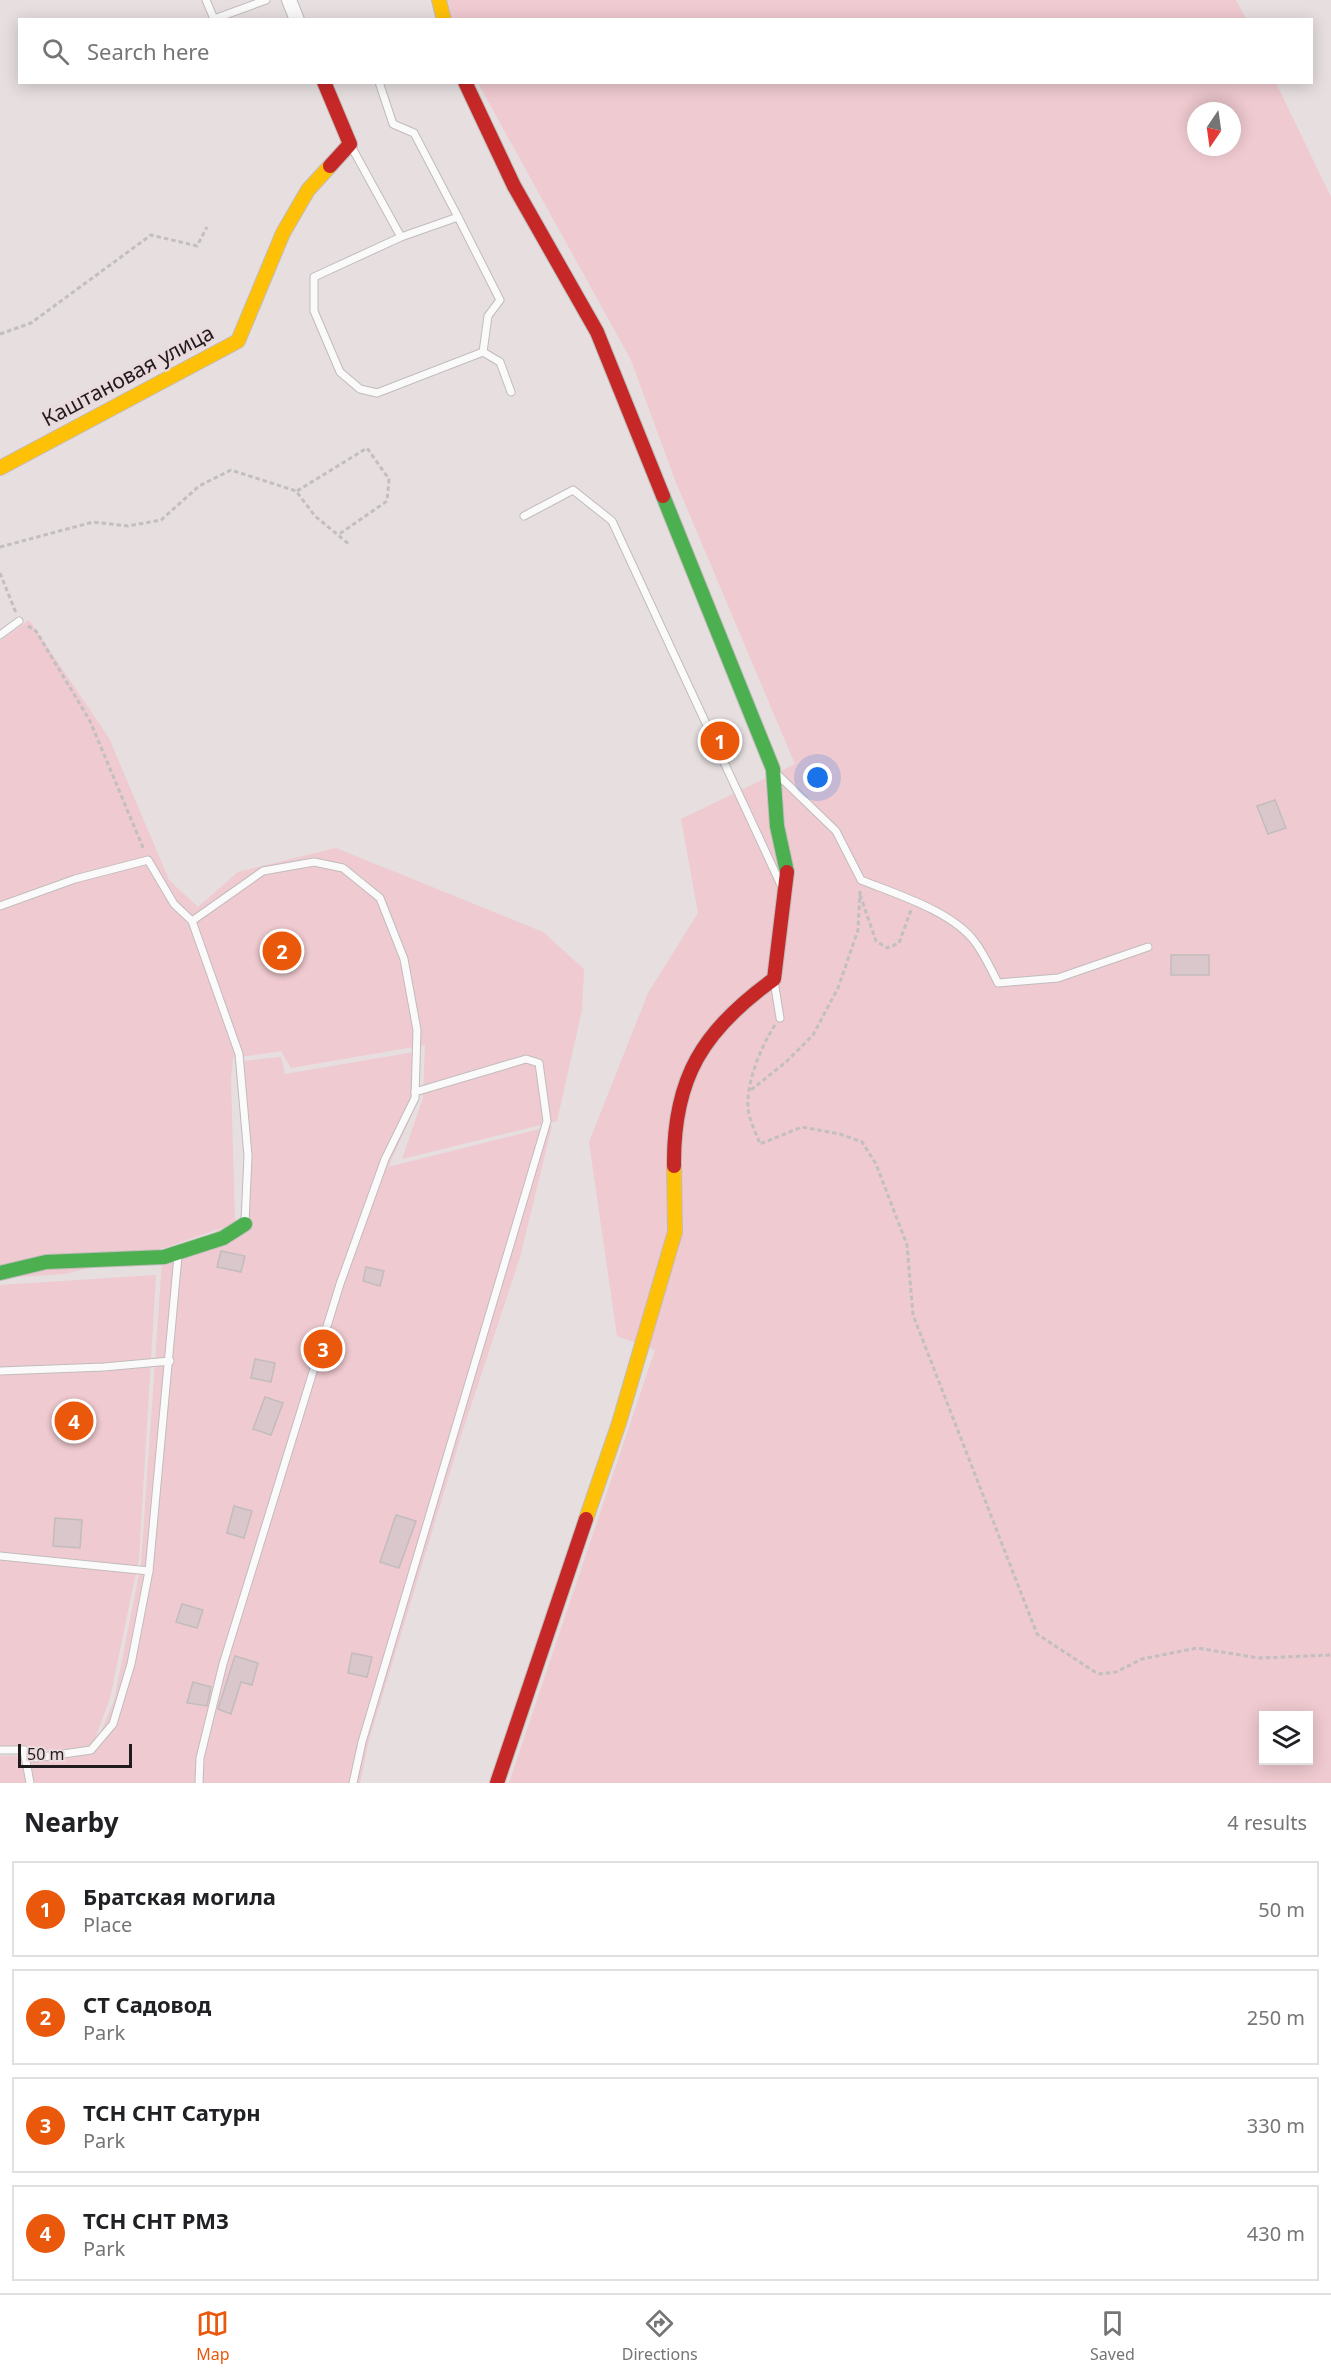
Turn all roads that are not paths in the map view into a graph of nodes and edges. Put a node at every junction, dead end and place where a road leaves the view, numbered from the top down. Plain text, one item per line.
1 (206, 0) edge
2 (266, 0) edge
3 (289, 0) edge
4 (439, 0) edge
5 (214, 18) edge
6 (217, 18) edge
7 (296, 18) edge
8 (444, 18) edge
9 (325, 84) edge
10 (380, 84) edge
11 (466, 84) edge
12 (350, 144) junction
13 (458, 217) junction
14 (401, 237) junction
15 (483, 352) junction
16 (511, 392) dead end
17 (0, 468) edge
18 (524, 516) dead end
19 (20, 621) road end
20 (0, 635) edge
21 (773, 769) junction
22 (787, 898) junction
23 (0, 906) edge
24 (192, 921) junction
25 (1148, 947) dead end
26 (774, 979) junction
27 (780, 1018) road end
28 (415, 1092) junction
29 (245, 1224) joint
30 (178, 1253) junction
31 (0, 1274) edge
32 (170, 1361) junction
33 (0, 1371) edge
34 (0, 1556) edge
35 (149, 1571) junction
36 (0, 1750) edge
37 (24, 1750) junction
38 (30, 1783) edge
39 (199, 1783) edge
40 (353, 1783) edge
41 (497, 1783) edge

1 - 5 lane
2 - 6 lane
3 - 7 street
4 - 8 street
9 - 12 street
10 - 13 lane
11 - 21 street
12 - 14 lane
12 - 17 street, Каштановая улица
13 - 14 lane
13 - 15 lane
14 - 15 lane
15 - 16 lane
18 - 22 lane
19 - 20 lane
21 - 22 street
21 - 25 lane
22 - 26 street
23 - 24 lane
24 - 28 lane
24 - 29 lane
26 - 27 lane
26 - 41 street
28 - 39 lane
28 - 40 lane
29 - 30 street
30 - 31 street
30 - 32 lane
32 - 33 lane
32 - 35 lane
34 - 35 lane
35 - 37 lane
36 - 37 lane
37 - 38 lane

